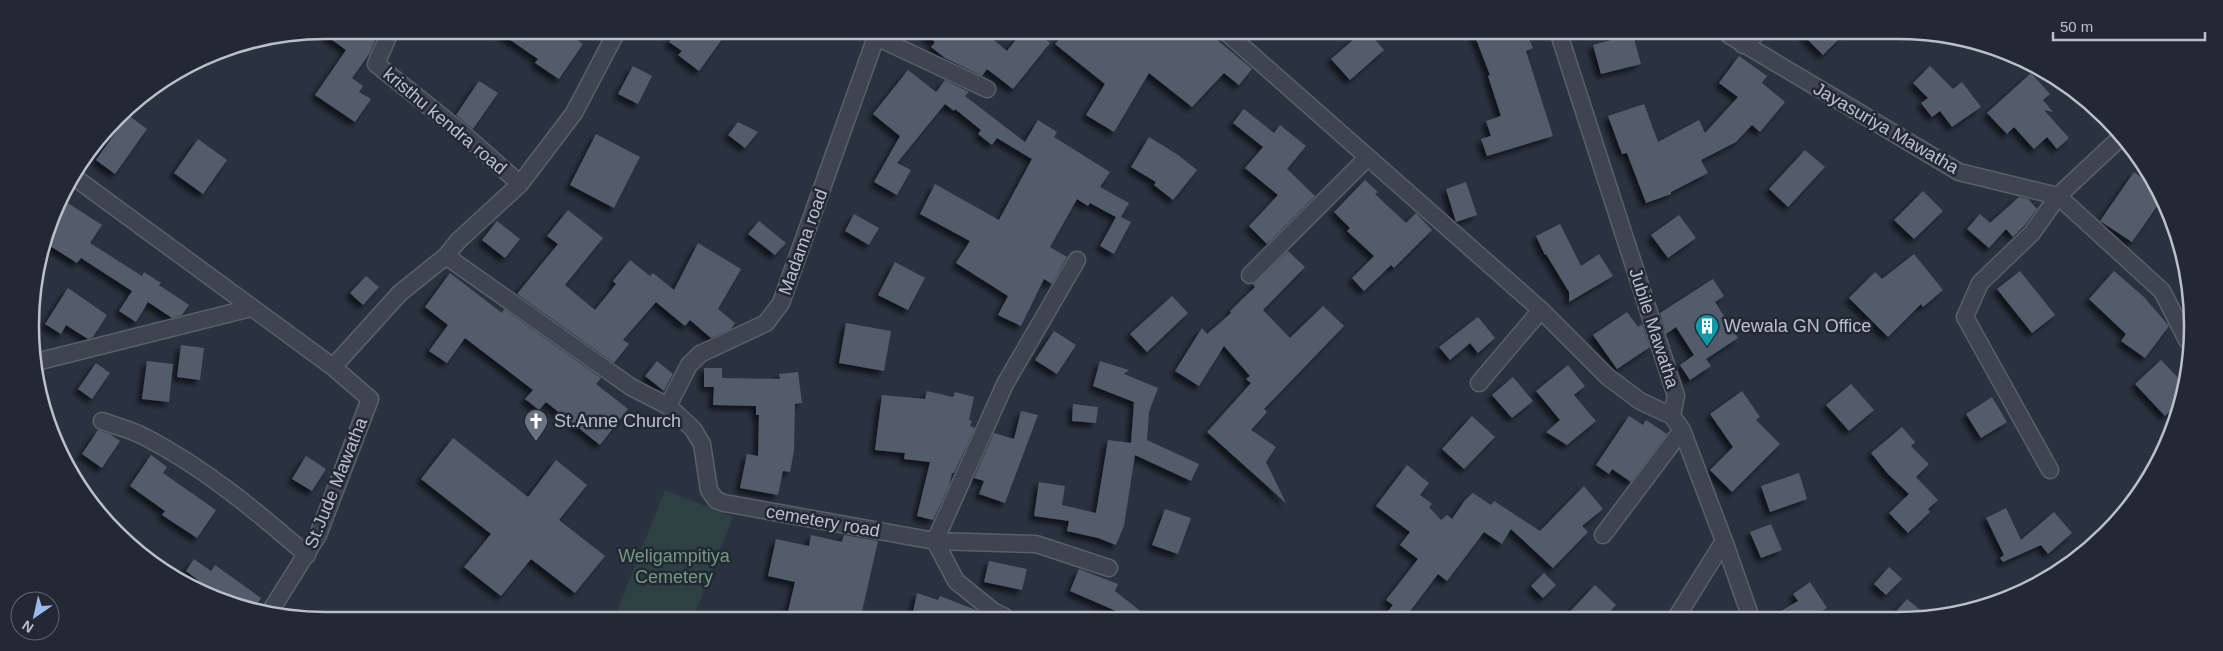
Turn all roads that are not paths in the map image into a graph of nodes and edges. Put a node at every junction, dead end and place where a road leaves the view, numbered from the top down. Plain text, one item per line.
1 (387, 39) edge
2 (613, 39) edge
3 (876, 39) edge
4 (888, 39) edge
5 (1234, 39) edge
6 (1561, 39) edge
7 (1749, 40) edge
8 (987, 89) dead end
9 (2117, 141) edge
10 (1368, 157) junction
11 (78, 180) edge
12 (520, 184) junction
13 (2058, 196) junction
14 (446, 256) junction
15 (1076, 260) dead end
16 (1250, 275) dead end
17 (251, 308) junction
18 (1541, 310) junction
19 (2184, 334) edge
20 (41, 361) edge
21 (333, 367) junction
22 (1479, 383) dead end
23 (668, 406) junction
24 (1672, 416) junction
25 (102, 421) dead end
26 (1682, 430) junction
27 (2050, 470) dead end
28 (1603, 535) dead end
29 (935, 541) junction
30 (1724, 541) junction
31 (307, 555) junction
32 (1109, 568) dead end
33 (273, 607) edge
34 (993, 612) edge
35 (1680, 612) edge
36 (1749, 612) edge

1 - 12 street, kristhu kendra road
2 - 12 street
3 - 23 street, Madama road
4 - 8 street
5 - 10 street
6 - 24 street, Jubile Mawatha
7 - 13 street, Jayasuriya Mawatha
9 - 13 street
10 - 16 street
10 - 18 street
11 - 17 street
12 - 14 street
13 - 19 street
13 - 27 street
14 - 21 street
14 - 23 street
15 - 29 street
17 - 20 street
17 - 21 street
18 - 22 street
18 - 24 street
21 - 31 street, St.Jude Mawatha
23 - 29 street, cemetery road
24 - 26 street
25 - 31 street
26 - 28 street
26 - 30 street
29 - 32 street
29 - 34 street
30 - 35 street
30 - 36 street
31 - 33 street, St.Jude Mawatha

